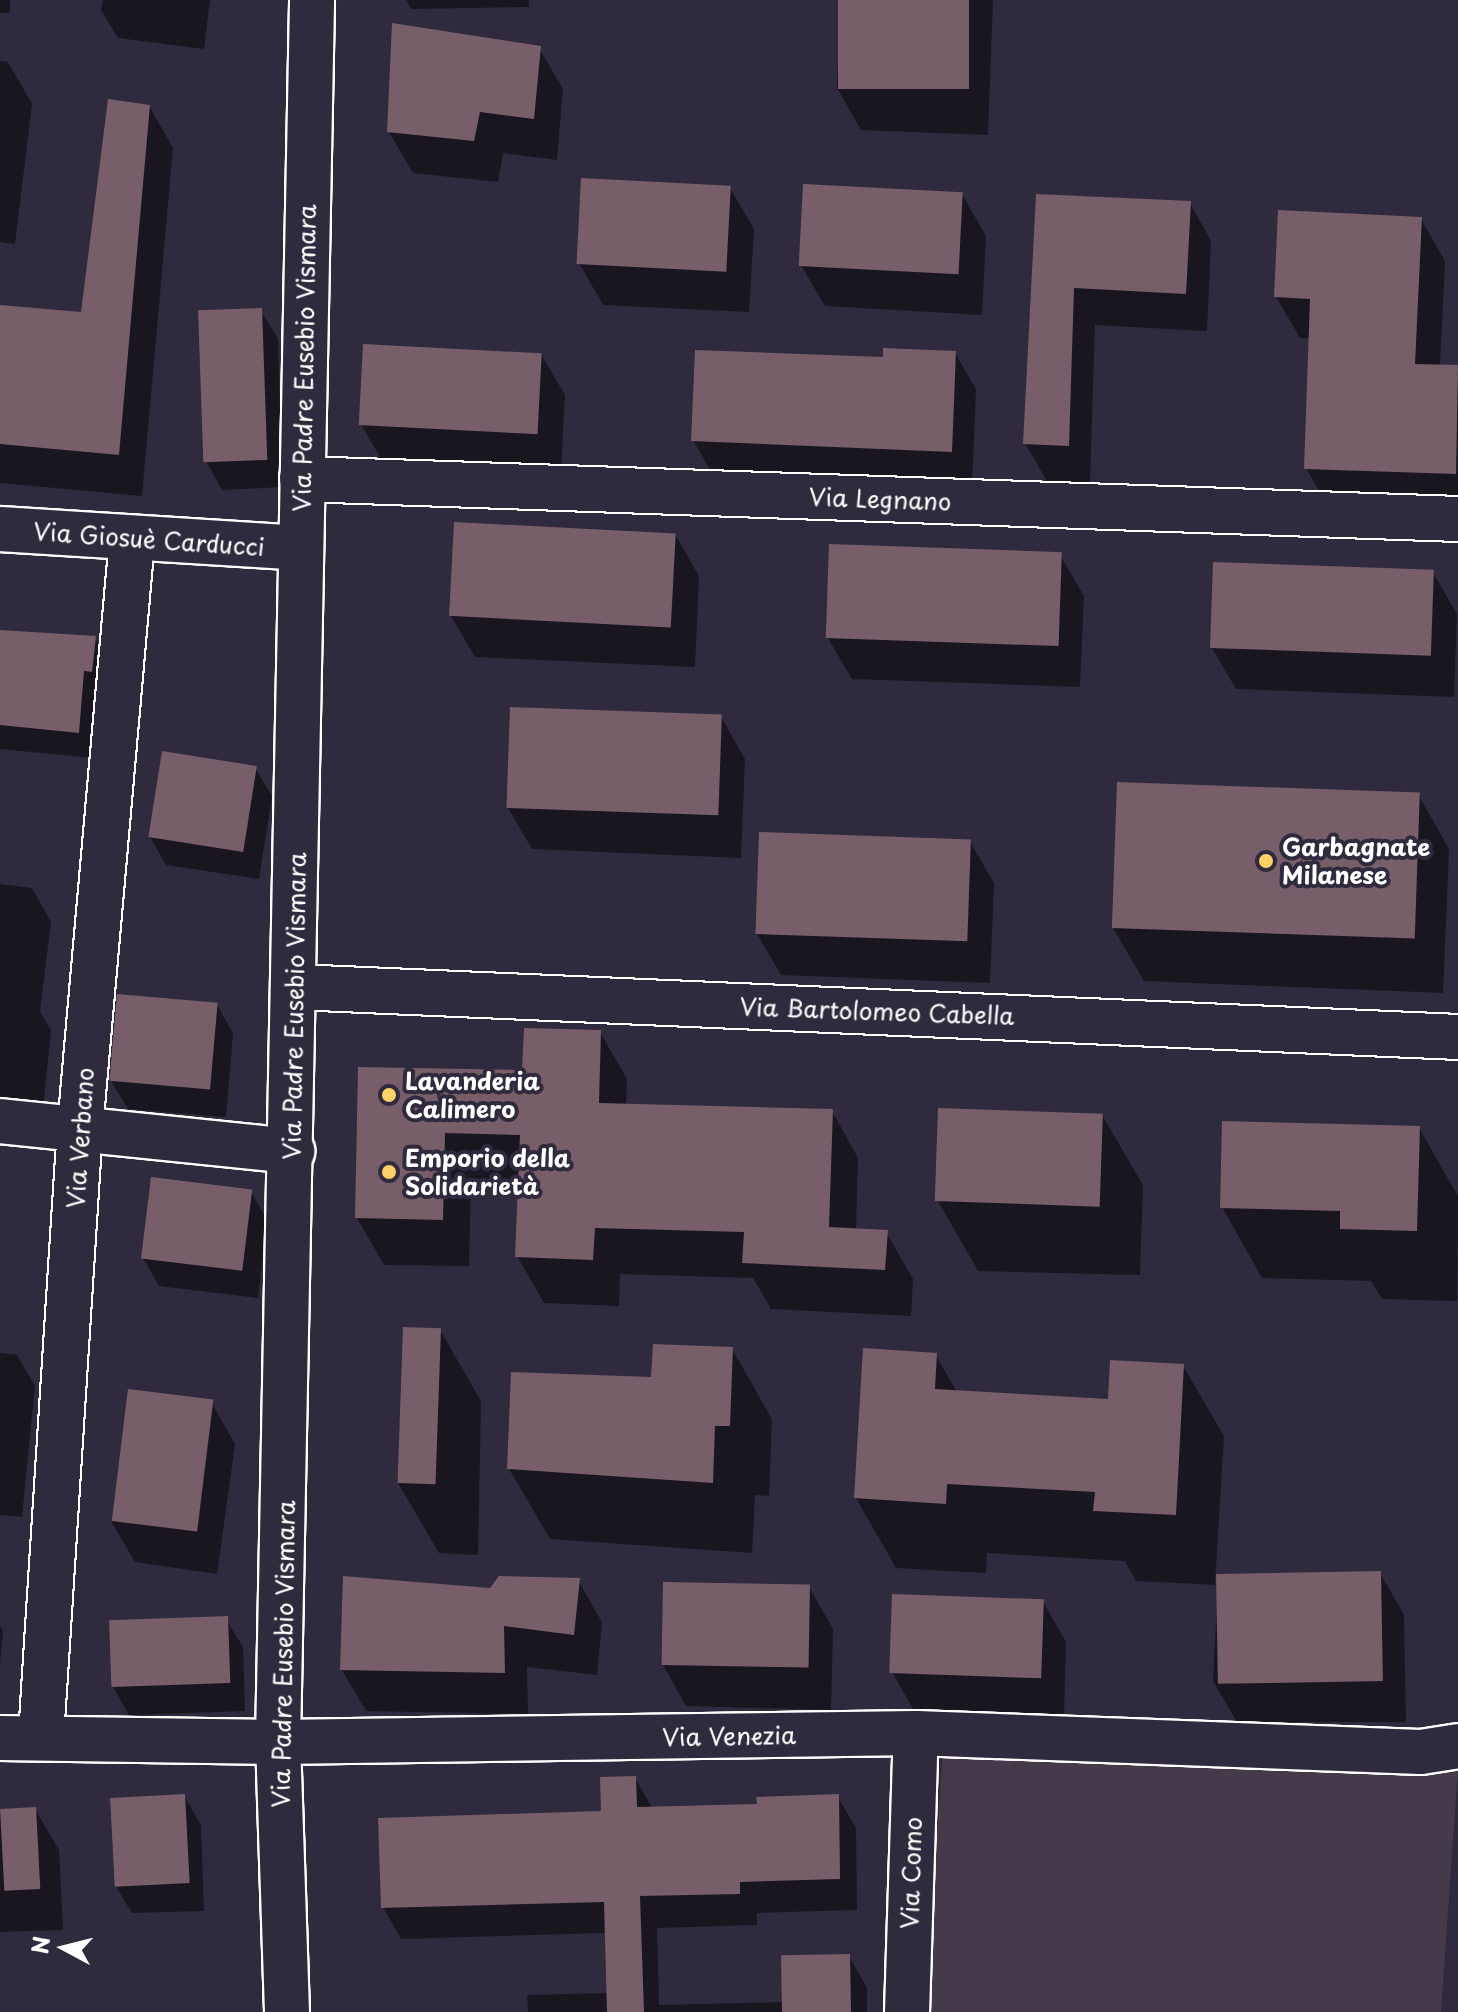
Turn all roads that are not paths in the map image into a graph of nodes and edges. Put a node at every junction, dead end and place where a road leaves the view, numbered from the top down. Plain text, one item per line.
1 (312, 0) edge
2 (302, 479) junction
3 (1458, 519) edge
4 (0, 529) edge
5 (132, 539) junction
6 (298, 548) junction
7 (295, 987) junction
8 (1458, 1037) edge
9 (0, 1121) edge
10 (80, 1128) junction
11 (292, 1151) junction
12 (916, 1733) junction
13 (20, 1738) edge
14 (278, 1742) junction
15 (1458, 1746) edge
16 (287, 2012) edge
17 (907, 2012) edge

1 - 2 street, Via Padre Eusebio Vismara
2 - 3 street, Via Legnano
2 - 6 street, Via Padre Eusebio Vismara
4 - 5 street, Via Giosuè Carducci
5 - 6 street, Via Giosuè Carducci
5 - 10 street, Via Verbano
6 - 7 street, Via Padre Eusebio Vismara
7 - 8 street, Via Bartolomeo Cabella
7 - 11 street, Via Padre Eusebio Vismara
9 - 10 street
10 - 11 street
10 - 13 street, Via Verbano
11 - 14 street, Via Padre Eusebio Vismara
12 - 14 street, Via Venezia
12 - 15 street, Via Venezia
12 - 17 street, Via Como
13 - 14 street, Via Venezia
14 - 16 street, Via Padre Eusebio Vismara

